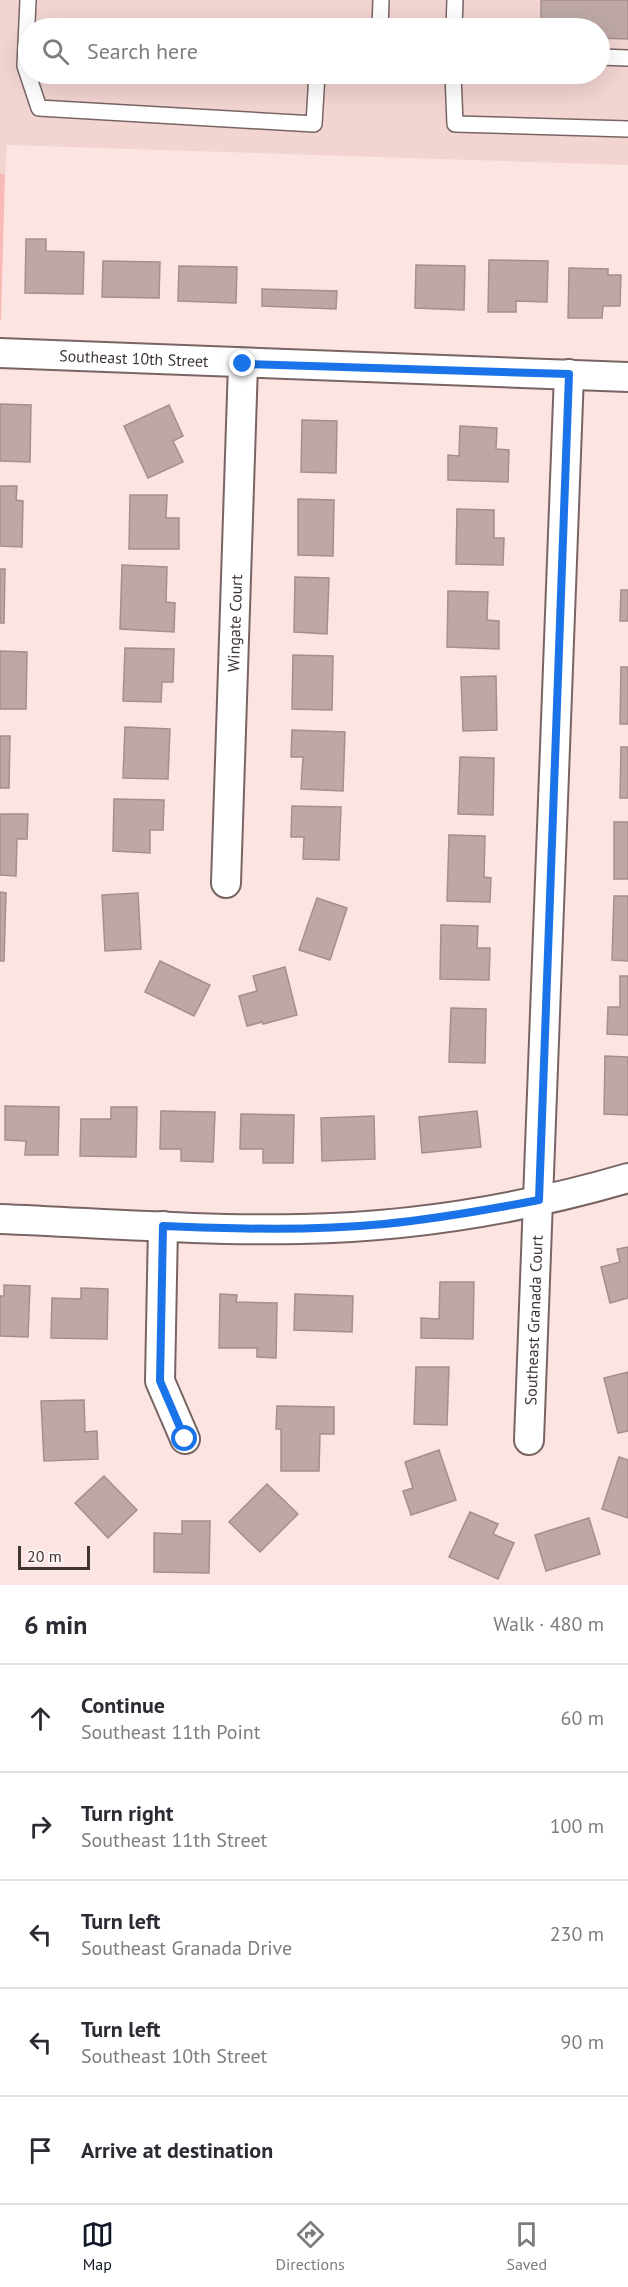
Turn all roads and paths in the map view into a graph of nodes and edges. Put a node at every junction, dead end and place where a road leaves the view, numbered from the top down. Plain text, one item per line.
1 (28, 0) edge
2 (381, 0) edge
3 (455, 0) edge
4 (27, 18) edge
5 (380, 18) edge
6 (454, 18) edge
7 (610, 57) edge
8 (628, 58) edge
9 (31, 84) edge
10 (316, 84) edge
11 (453, 84) edge
12 (628, 129) edge
13 (0, 353) edge
14 (243, 364) junction
15 (569, 374) junction
16 (628, 377) edge
17 (226, 883) dead end
18 (628, 1178) edge
19 (539, 1200) junction
20 (0, 1219) edge
21 (163, 1226) junction
22 (185, 1439) dead end
23 (529, 1440) dead end

1 - 4 lane
2 - 5 lane
3 - 6 lane
7 - 8 lane
9 - 10 lane
11 - 12 lane
13 - 14 street, Southeast 10th Street
14 - 15 street, Southeast 10th Street
14 - 17 street, Wingate Court
15 - 16 street, Southeast 10th Street
15 - 19 street, Southeast Granada Court
18 - 19 street
19 - 21 street
19 - 23 street, Southeast Granada Court
20 - 21 street
21 - 22 street

